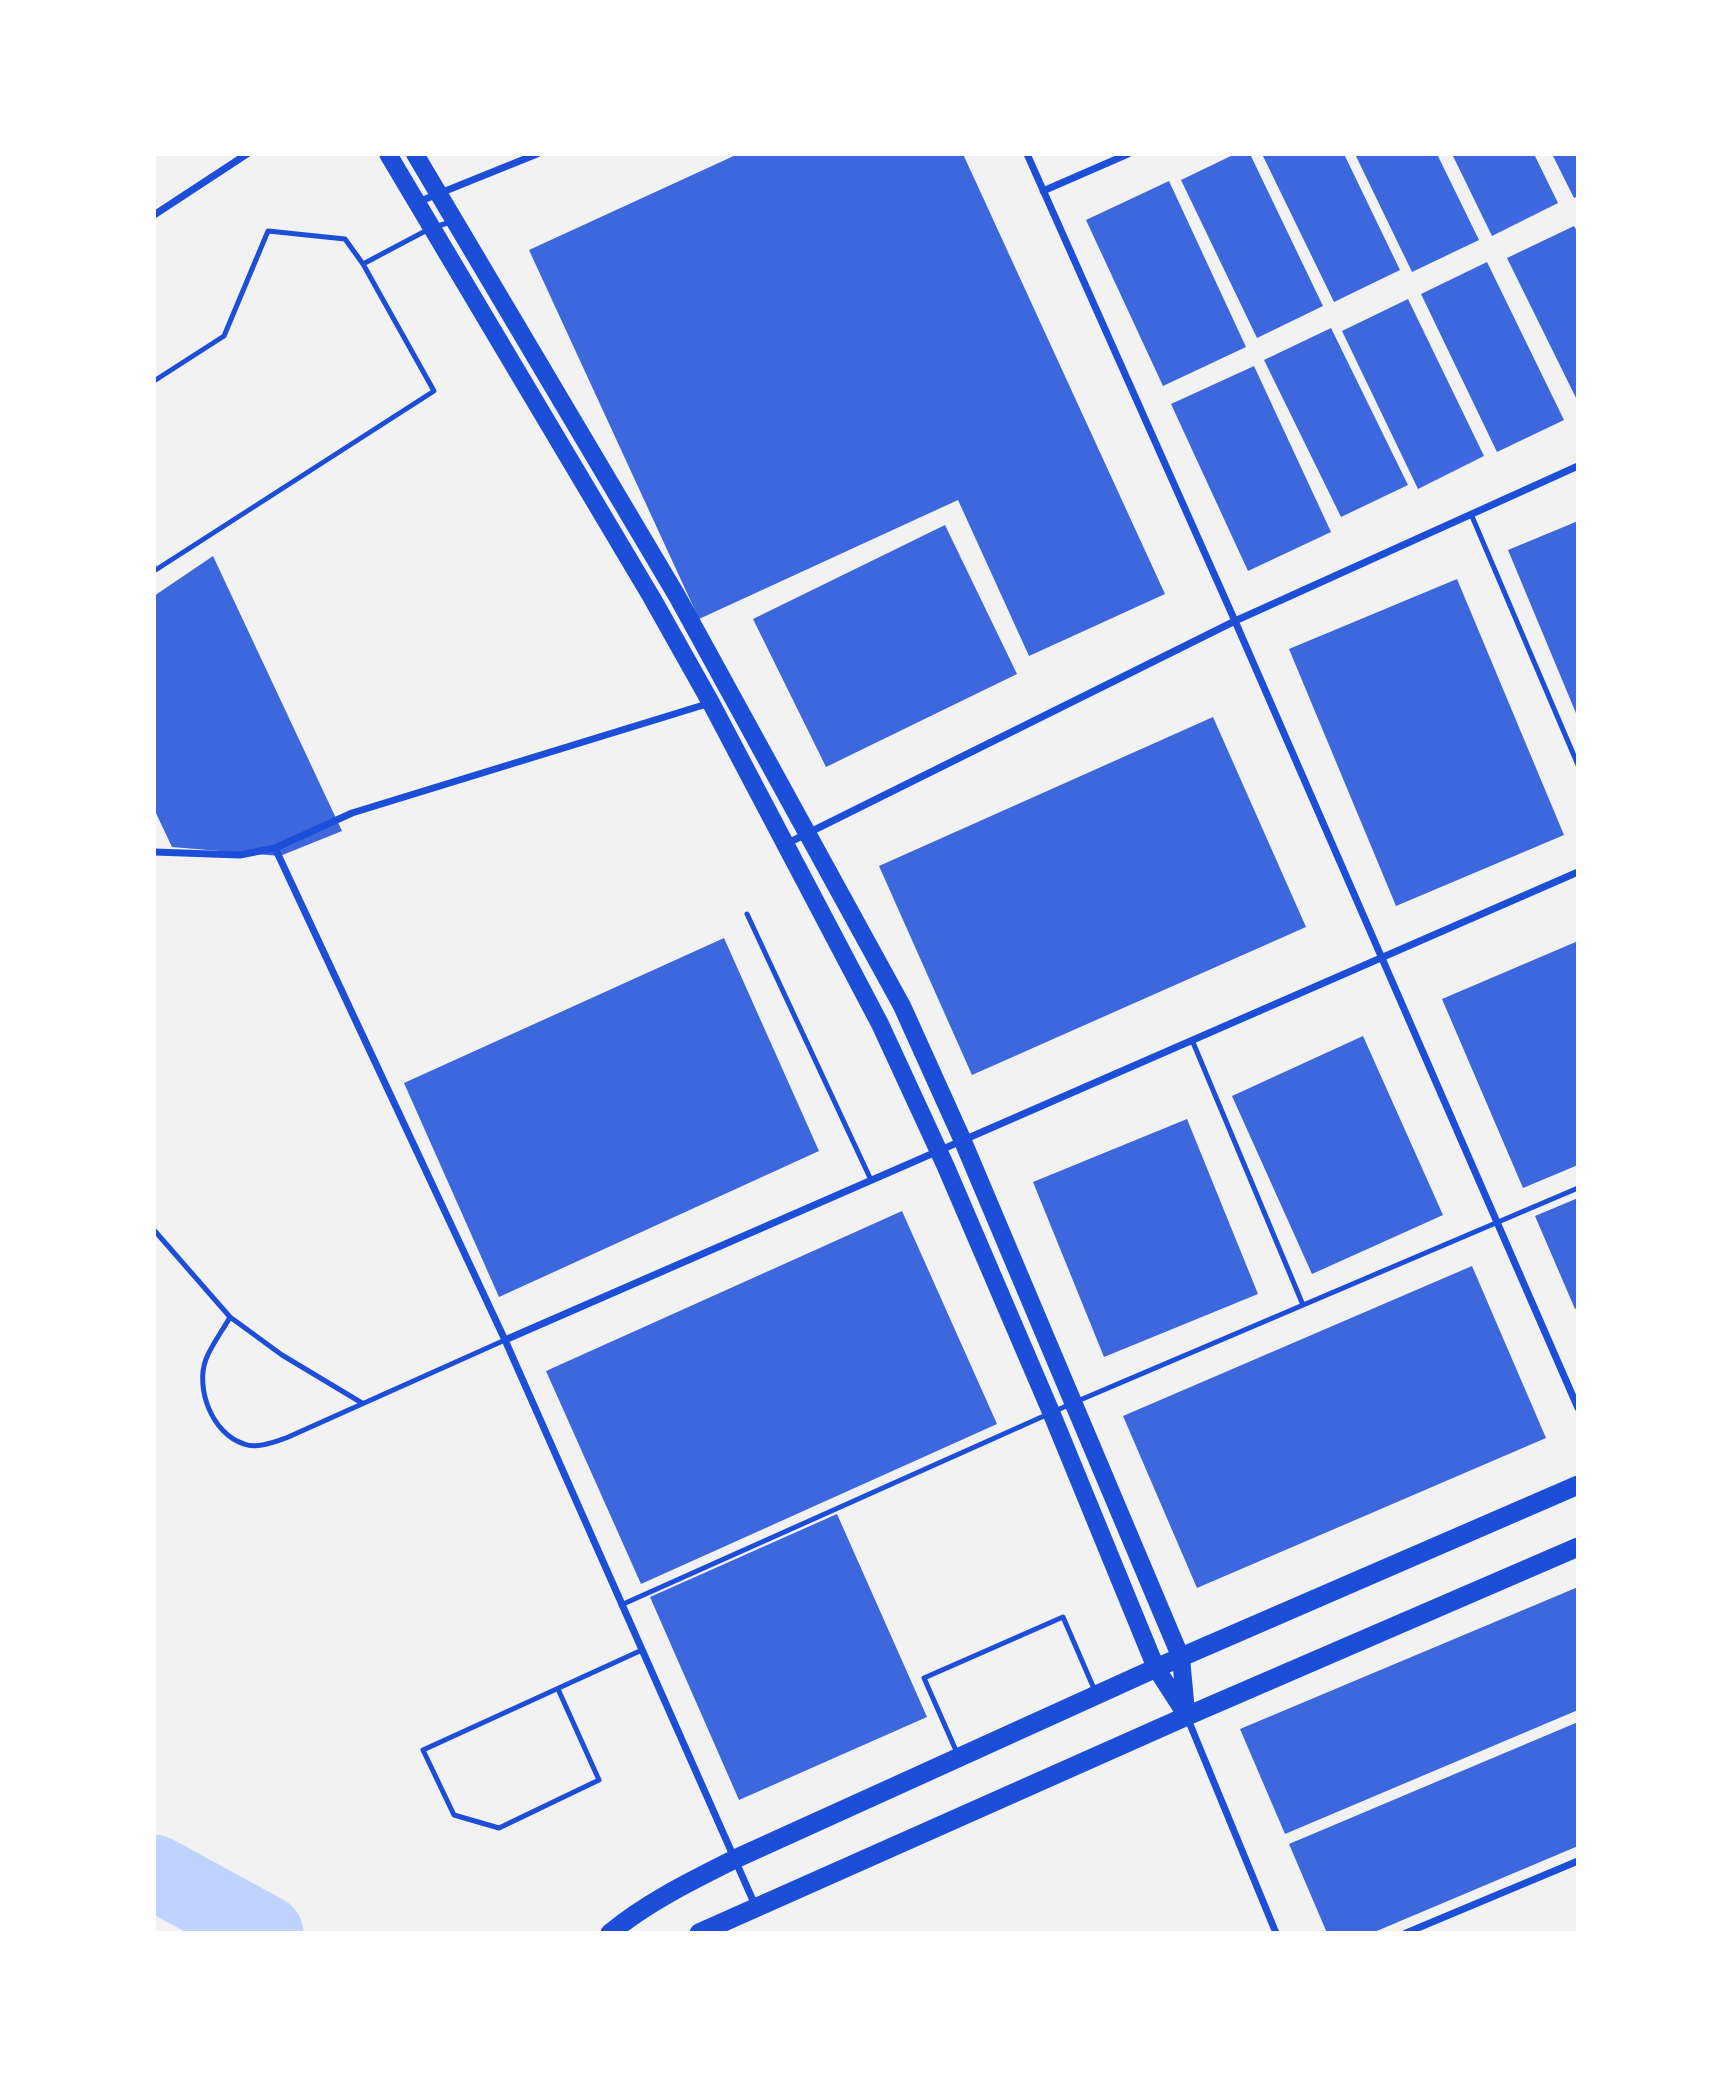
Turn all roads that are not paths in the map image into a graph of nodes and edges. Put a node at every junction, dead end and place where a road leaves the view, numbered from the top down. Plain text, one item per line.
1 (247, 154) edge
2 (388, 154) edge
3 (415, 154) edge
4 (537, 154) edge
5 (1027, 154) edge
6 (1128, 154) edge
7 (1043, 191) junction
8 (439, 193) junction
9 (418, 202) junction
10 (154, 215) edge
11 (455, 221) junction
12 (431, 228) junction
13 (363, 264) junction
14 (154, 381) edge
15 (1578, 466) edge
16 (1471, 514) junction
17 (154, 571) edge
18 (1235, 621) junction
19 (711, 703) junction
20 (1578, 765) edge
21 (808, 832) junction
22 (786, 844) junction
23 (275, 848) junction
24 (154, 852) edge
25 (1578, 872) edge
26 (747, 914) dead end
27 (1382, 957) junction
28 (1192, 1040) junction
29 (962, 1139) junction
30 (939, 1152) junction
31 (871, 1180) junction
32 (1578, 1188) edge
33 (1497, 1223) junction
34 (154, 1230) edge
35 (1303, 1305) junction
36 (230, 1317) junction
37 (505, 1340) junction
38 (362, 1403) junction
39 (1073, 1403) junction
40 (1578, 1408) edge
41 (1051, 1412) junction
42 (1578, 1485) edge
43 (1578, 1547) edge
44 (621, 1605) junction
45 (642, 1650) junction
46 (1181, 1658) junction
47 (1156, 1668) junction
48 (558, 1689) junction
49 (1097, 1696) junction
50 (1187, 1716) junction
51 (959, 1758) junction
52 (734, 1859) junction
53 (1578, 1861) edge
54 (756, 1906) junction
55 (610, 1933) edge
56 (699, 1933) edge
57 (1276, 1933) edge
58 (1406, 1933) edge

1 - 10 street
2 - 9 main road
3 - 8 main road
4 - 8 street
5 - 7 street
6 - 7 street
7 - 18 street
8 - 9 street
8 - 11 main road
9 - 12 main road
11 - 12 lane
11 - 21 main road
12 - 13 lane
12 - 19 main road
13 - 14 lane
13 - 17 lane
15 - 16 street
16 - 18 street
16 - 20 lane
18 - 21 street
18 - 27 street
19 - 22 main road
19 - 23 street
21 - 22 street
21 - 29 main road
22 - 30 main road
23 - 24 street
23 - 37 street
25 - 27 street
26 - 31 lane
27 - 28 street
27 - 33 street
28 - 29 street
28 - 35 lane
29 - 30 street
29 - 39 main road
30 - 31 street
30 - 41 main road
31 - 37 street
32 - 33 lane
33 - 35 lane
33 - 40 street
34 - 36 lane
35 - 39 lane
36 - 38 lane
36 - 38 lane
37 - 38 lane
37 - 44 street
39 - 41 lane
39 - 46 main road
41 - 44 lane
41 - 47 main road
42 - 46 highway
43 - 50 highway
44 - 45 street
45 - 48 lane
45 - 52 street
46 - 47 highway
46 - 50 main road
47 - 49 highway
47 - 50 main road
48 - 48 lane
49 - 51 highway
49 - 51 lane
50 - 54 highway
50 - 57 street
51 - 52 highway
52 - 54 street
52 - 55 highway
53 - 58 street
54 - 56 highway

